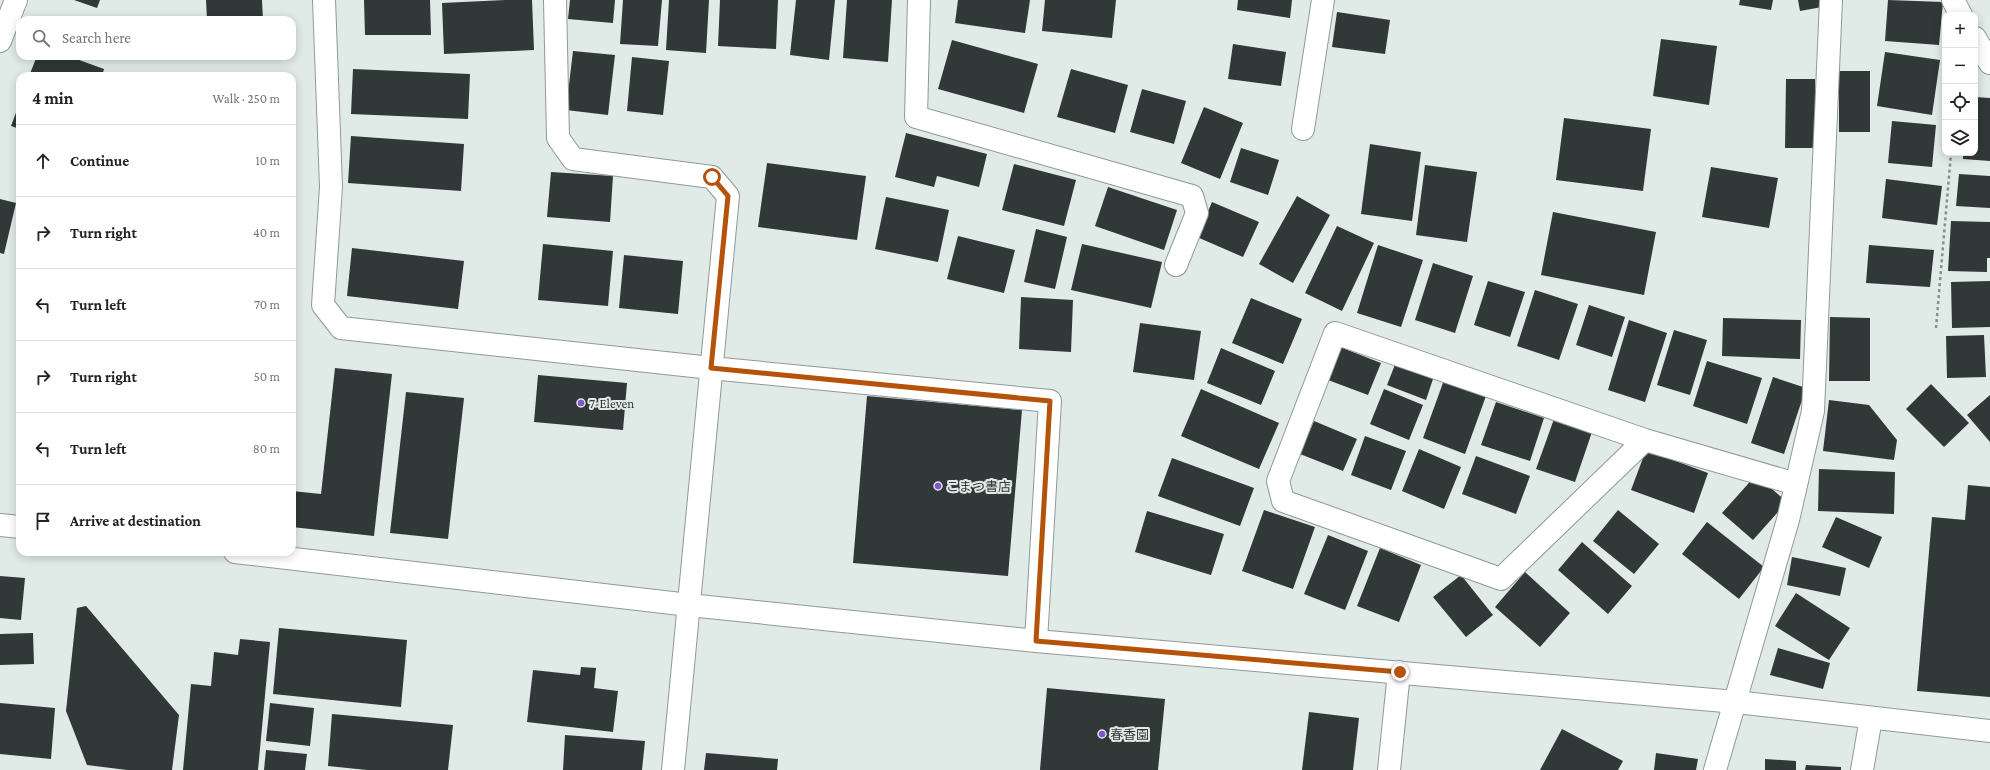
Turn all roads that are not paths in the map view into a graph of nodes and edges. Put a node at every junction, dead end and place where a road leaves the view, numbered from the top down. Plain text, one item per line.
1 (16, 0) edge
2 (324, 0) edge
3 (556, 0) edge
4 (920, 0) edge
5 (1323, 0) edge
6 (1831, 0) edge
7 (1953, 0) edge
8 (1960, 12) edge
9 (0, 41) edge
10 (1978, 43) edge
11 (1990, 63) edge
12 (1303, 129) dead end
13 (1176, 265) dead end
14 (711, 368) junction
15 (1645, 440) junction
16 (1796, 484) junction
17 (0, 525) edge
18 (16, 527) edge
19 (269, 556) edge
20 (689, 605) junction
21 (1036, 641) junction
22 (1400, 672) junction
23 (1736, 702) junction
24 (1871, 718) junction
25 (1990, 731) edge
26 (673, 770) edge
27 (1389, 770) edge
28 (1716, 770) edge
29 (1862, 770) edge

1 - 9 street
2 - 14 street
3 - 14 street
4 - 13 street
5 - 12 street
6 - 16 street
7 - 8 street
10 - 11 street
14 - 20 street
14 - 21 street
15 - 15 street
15 - 16 street
16 - 23 street
17 - 18 street
19 - 20 street
20 - 21 street
20 - 26 street
21 - 22 street
22 - 23 street
22 - 27 street
23 - 24 street
23 - 28 street
24 - 25 street
24 - 29 street

